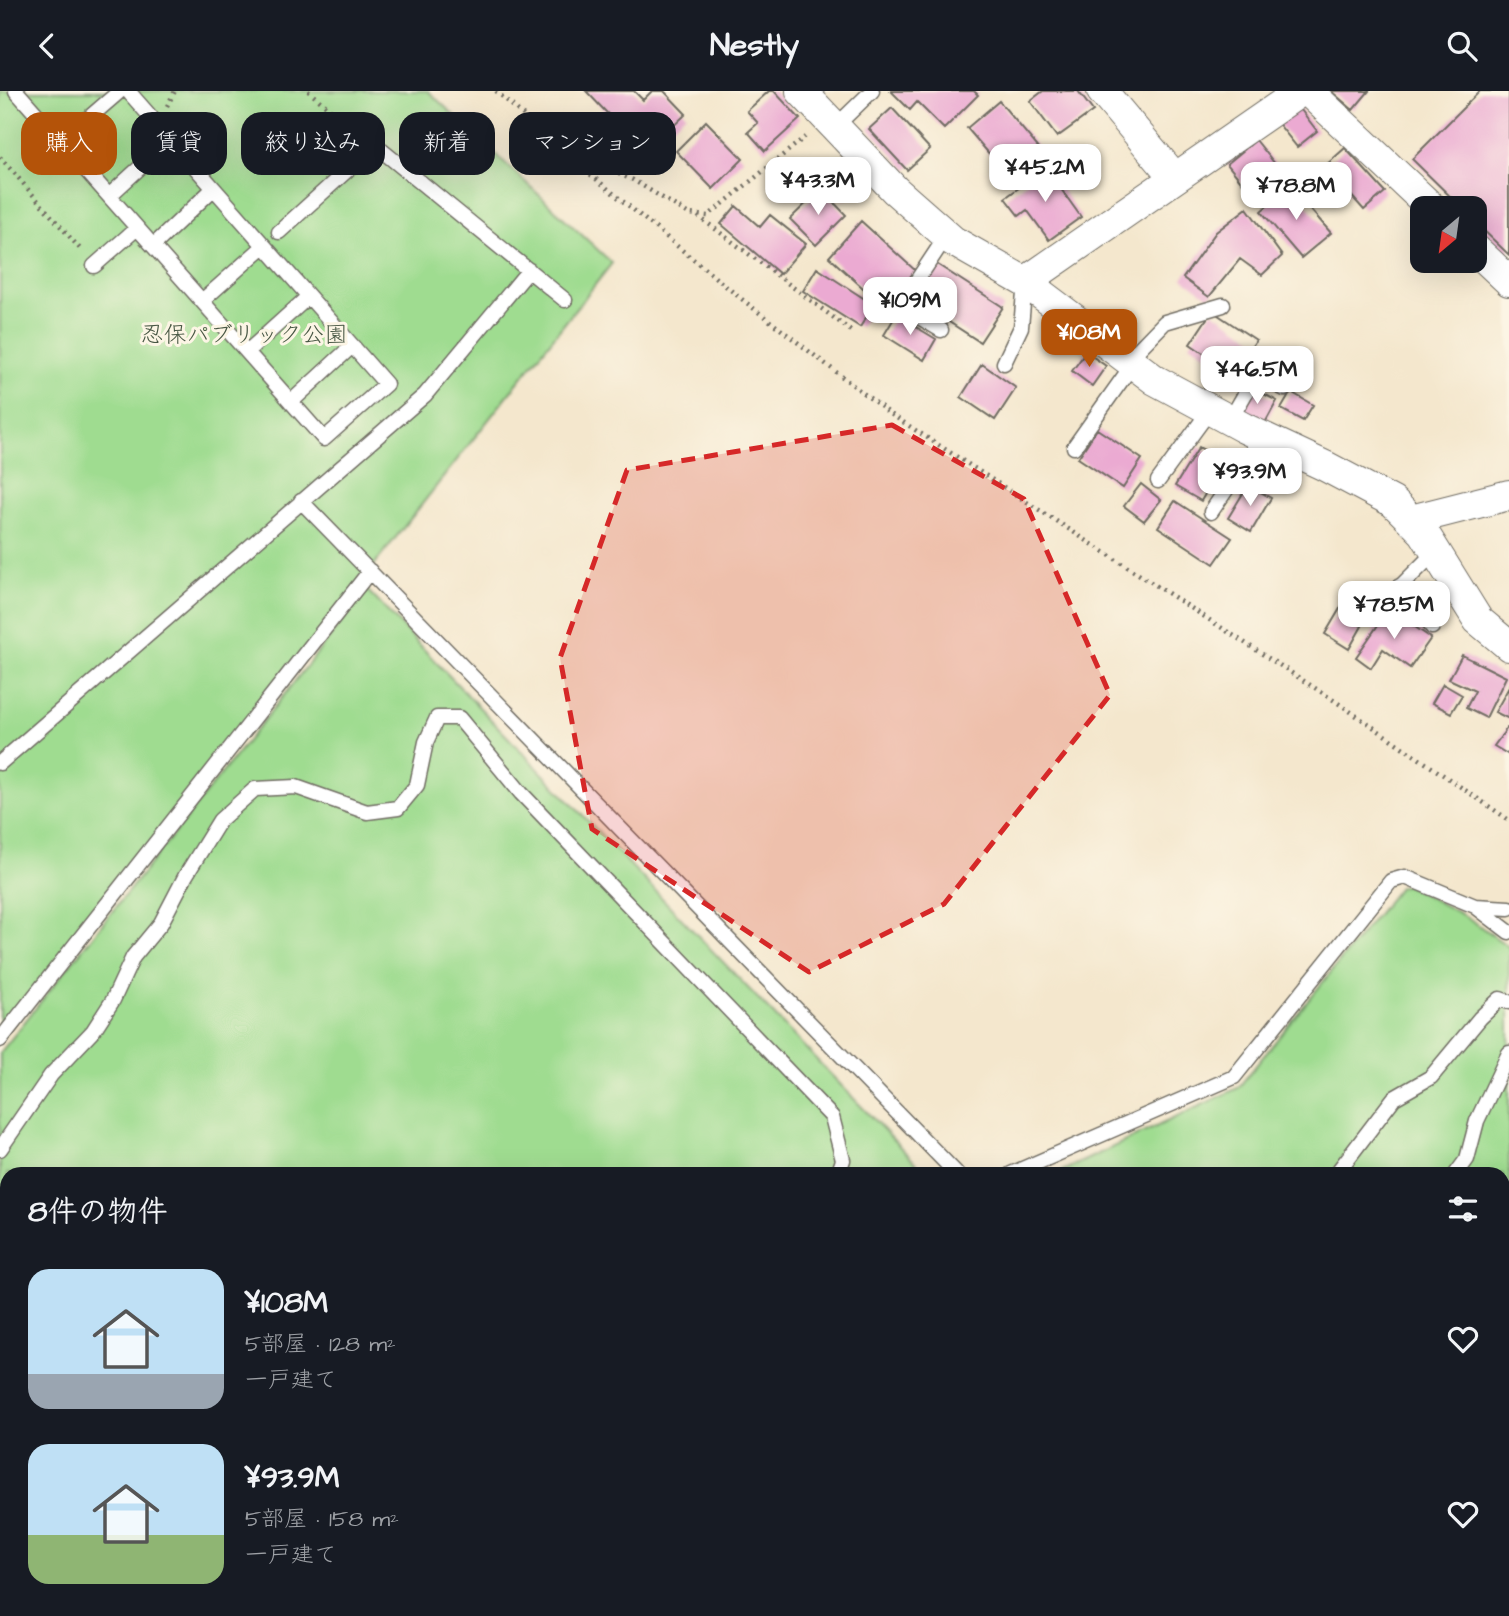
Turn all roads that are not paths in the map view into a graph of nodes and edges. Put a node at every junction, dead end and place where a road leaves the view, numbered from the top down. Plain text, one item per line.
1 (16, 91) edge
2 (120, 91) edge
3 (128, 91) edge
4 (801, 91) edge
5 (872, 91) edge
6 (1102, 91) edge
7 (1301, 91) edge
8 (1308, 91) edge
9 (35, 112) edge
10 (96, 112) edge
11 (147, 112) edge
12 (831, 123) junction
13 (90, 175) edge
14 (132, 175) edge
15 (201, 175) edge
16 (1175, 178) junction
17 (213, 189) junction
18 (109, 196) junction
19 (1419, 196) edge
20 (138, 228) junction
21 (279, 232) dead end
22 (947, 235) junction
23 (153, 246) junction
24 (264, 246) junction
25 (1488, 261) edge
26 (94, 265) road end
27 (528, 270) junction
28 (1509, 281) edge
29 (1025, 282) junction
30 (308, 297) junction
31 (565, 300) dead end
32 (202, 301) junction
33 (1223, 305) dead end
34 (941, 330) dead end
35 (352, 346) junction
36 (247, 352) junction
37 (1130, 362) junction
38 (1004, 363) dead end
39 (1285, 389) dead end
40 (291, 402) junction
41 (1220, 415) junction
42 (1262, 436) junction
43 (1074, 447) dead end
44 (1158, 481) dead end
45 (1509, 495) edge
46 (301, 501) junction
47 (1211, 512) dead end
48 (1411, 520) junction
49 (1436, 552) junction
50 (370, 571) junction
51 (1402, 585) junction
52 (1372, 601) dead end
53 (1432, 627) dead end
54 (1509, 646) edge
55 (0, 763) edge
56 (1475, 906) junction
57 (1509, 908) edge
58 (1509, 932) edge
59 (1509, 1002) edge
60 (0, 1041) edge
61 (1509, 1052) edge
62 (0, 1149) edge
63 (840, 1167) edge
64 (950, 1167) edge
65 (1028, 1167) edge
66 (1341, 1167) edge
67 (1461, 1167) edge

1 - 9 lane
2 - 10 lane
3 - 11 lane
4 - 12 street
5 - 12 lane
6 - 16 street
7 - 16 street
8 - 19 street
12 - 22 street
13 - 18 lane
14 - 18 lane
15 - 17 lane
16 - 29 street
17 - 23 lane
17 - 24 lane
18 - 20 lane
20 - 23 lane
20 - 26 lane
21 - 27 lane
22 - 29 street
22 - 34 lane
23 - 32 lane
24 - 30 lane
24 - 32 lane
25 - 28 street
27 - 31 lane
27 - 46 lane
29 - 37 street
29 - 38 lane
30 - 35 lane
30 - 36 lane
32 - 36 lane
33 - 37 lane
35 - 40 lane
35 - 40 lane
36 - 40 lane
37 - 41 street
37 - 43 lane
39 - 41 lane
41 - 42 street
41 - 44 lane
42 - 47 lane
42 - 48 street
45 - 48 street
46 - 50 lane
46 - 55 lane
48 - 49 street
49 - 51 lane
49 - 54 street
50 - 60 lane
50 - 64 lane
51 - 52 lane
51 - 53 lane
56 - 57 lane
56 - 58 lane
56 - 65 lane
59 - 66 lane
61 - 67 lane
62 - 63 lane

